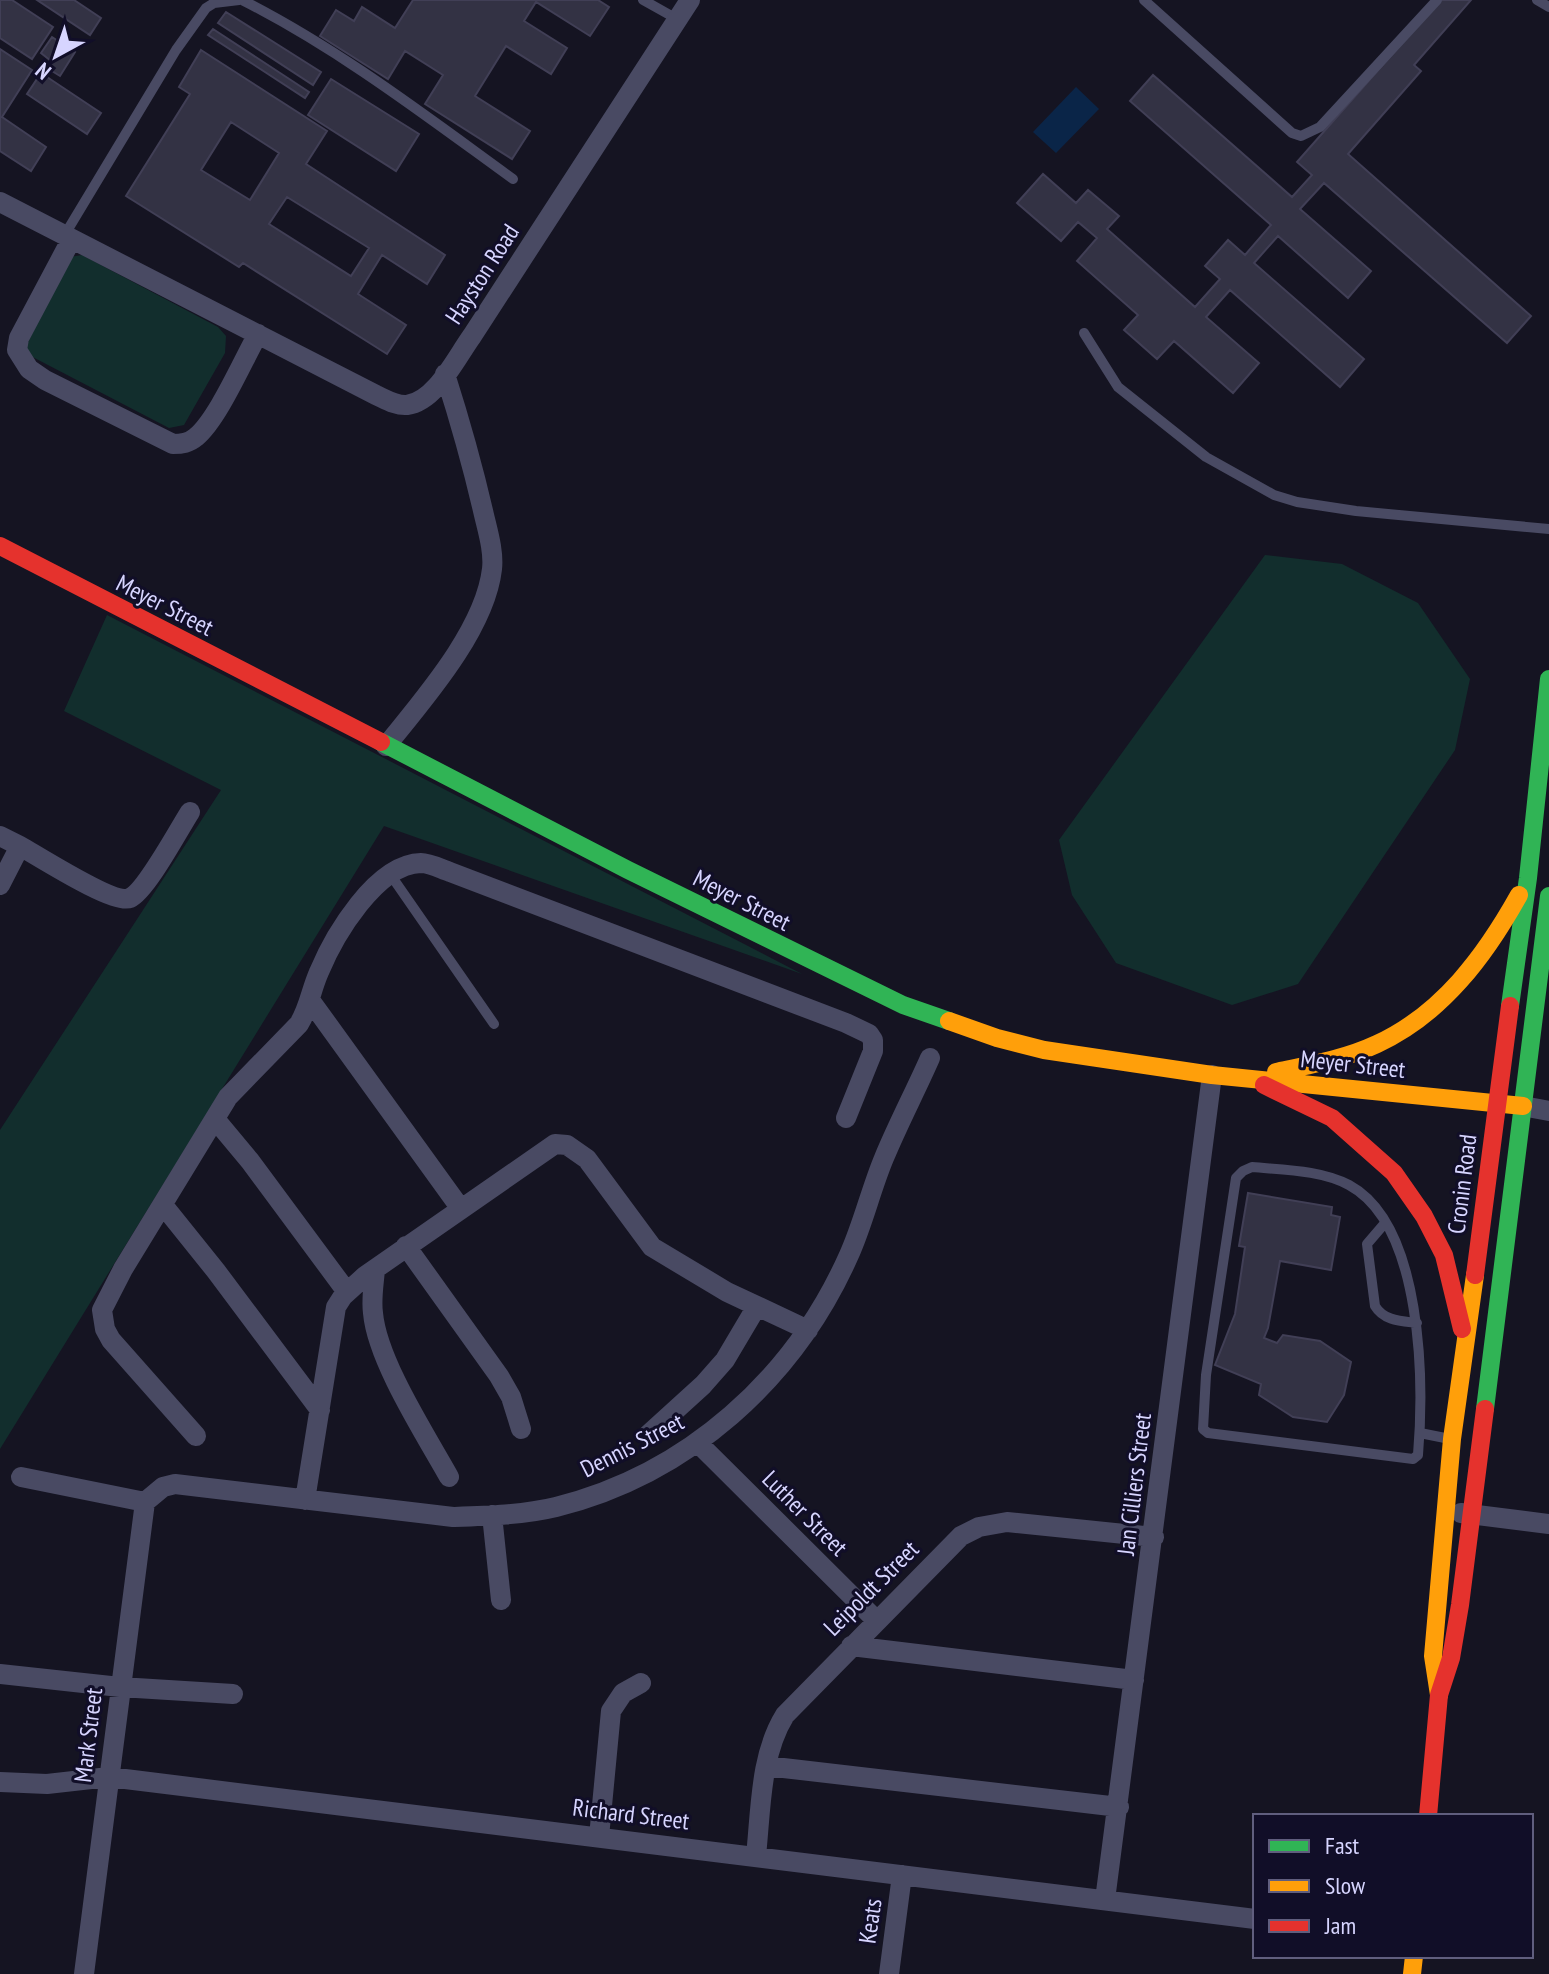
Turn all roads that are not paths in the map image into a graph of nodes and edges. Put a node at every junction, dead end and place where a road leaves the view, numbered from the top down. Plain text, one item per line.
1 (241, 0) edge
2 (643, 0) edge
3 (690, 0) edge
4 (1144, 0) edge
5 (1437, 0) edge
6 (1537, 0) edge
7 (1549, 7) edge
8 (677, 19) junction
9 (513, 179) dead end
10 (0, 202) edge
11 (68, 238) junction
12 (1084, 333) dead end
13 (258, 334) junction
14 (445, 374) junction
15 (1549, 529) edge
16 (0, 546) edge
17 (1549, 679) edge
18 (386, 746) junction
19 (190, 812) dead end
20 (0, 836) edge
21 (20, 846) junction
22 (390, 874) junction
23 (1528, 878) junction
24 (0, 885) edge
25 (1549, 896) edge
26 (310, 1000) junction
27 (494, 1024) dead end
28 (930, 1058) dead end
29 (1212, 1075) junction
30 (1248, 1078) junction
31 (1496, 1102) junction
32 (1523, 1106) junction
33 (1549, 1111) edge
34 (846, 1118) dead end
35 (215, 1119) junction
36 (163, 1205) junction
37 (461, 1209) junction
38 (1385, 1223) junction
39 (406, 1246) junction
40 (375, 1269) junction
41 (347, 1292) junction
42 (757, 1306) junction
43 (1417, 1323) junction
44 (808, 1330) junction
45 (1467, 1345) junction
46 (320, 1410) junction
47 (521, 1429) dead end
48 (1420, 1433) junction
49 (648, 1435) dead end
50 (196, 1436) dead end
51 (1452, 1439) junction
52 (698, 1443) junction
53 (1480, 1444) junction
54 (21, 1477) dead end
55 (449, 1477) dead end
56 (305, 1500) junction
57 (145, 1502) junction
58 (1445, 1511) junction
59 (1471, 1514) junction
60 (492, 1515) junction
61 (1549, 1524) edge
62 (1154, 1537) junction
63 (501, 1600) dead end
64 (876, 1620) junction
65 (851, 1646) junction
66 (0, 1674) edge
67 (1134, 1680) junction
68 (641, 1683) dead end
69 (120, 1687) junction
70 (233, 1694) dead end
71 (1439, 1695) junction
72 (766, 1766) junction
73 (109, 1777) junction
74 (0, 1782) edge
75 (1119, 1807) junction
76 (1428, 1814) edge
77 (599, 1837) junction
78 (756, 1856) junction
79 (902, 1875) junction
80 (1105, 1900) junction
81 (1253, 1919) edge
82 (84, 1974) edge
83 (889, 1974) edge

1 - 9 lane
1 - 11 lane
2 - 8 lane
3 - 8 street, Hayston Road
4 - 5 lane
6 - 7 lane
8 - 14 street, Hayston Road
10 - 11 street, Hayston Road
11 - 13 street, Hayston Road
11 - 13 street
12 - 15 lane
13 - 14 street, Hayston Road
14 - 18 street
16 - 18 street, Meyer Street
17 - 23 street, Cronin Road
18 - 29 street, Meyer Street
19 - 21 street
20 - 21 street
21 - 24 street
22 - 26 street
22 - 27 lane
22 - 34 street
23 - 30 street
23 - 31 street, Cronin Road
25 - 32 street, Cronin Road
26 - 35 street
26 - 37 street
28 - 44 street, Dennis Street
29 - 30 street, Meyer Street
29 - 62 street, Jan Cilliers Street
30 - 31 street, Meyer Street
30 - 45 street
31 - 32 street, Meyer Street
31 - 45 street, Cronin Road
32 - 33 street
32 - 53 street, Cronin Road
35 - 36 street
35 - 41 street
36 - 46 street
36 - 50 street
37 - 39 street
37 - 42 street
38 - 43 lane
38 - 43 lane
38 - 48 lane
39 - 40 street
39 - 47 street
40 - 41 street
40 - 55 street
41 - 46 street
42 - 44 street
42 - 49 street
43 - 48 lane
44 - 52 street, Dennis Street
45 - 51 street, Cronin Road
46 - 56 street
48 - 51 lane
51 - 53 lane
51 - 58 street, Cronin Road
52 - 60 street, Dennis Street
52 - 64 street, Luther Street
53 - 59 street, Cronin Road
54 - 57 street
56 - 57 street, Dennis Street
56 - 60 street, Dennis Street
57 - 69 street, Mark Street
58 - 59 street
58 - 71 street, Cronin Road
59 - 61 street
59 - 71 street, Cronin Road
60 - 63 street
62 - 64 street, Leipoldt Street
62 - 67 street, Jan Cilliers Street
64 - 65 street, Leipoldt Street
65 - 67 street
65 - 72 street, Leipoldt Street
66 - 69 street
67 - 75 street, Jan Cilliers Street
68 - 77 street
69 - 70 street
69 - 73 street, Mark Street
71 - 76 street, Cronin Road
72 - 75 street
72 - 78 street, Leipoldt Street
73 - 74 street, Richard Street
73 - 77 street, Richard Street
73 - 82 street, Mark Street
75 - 80 street, Jan Cilliers Street
77 - 78 street, Richard Street
78 - 79 street, Richard Street
79 - 80 street, Richard Street
79 - 83 street, Keats
80 - 81 street, Richard Street

